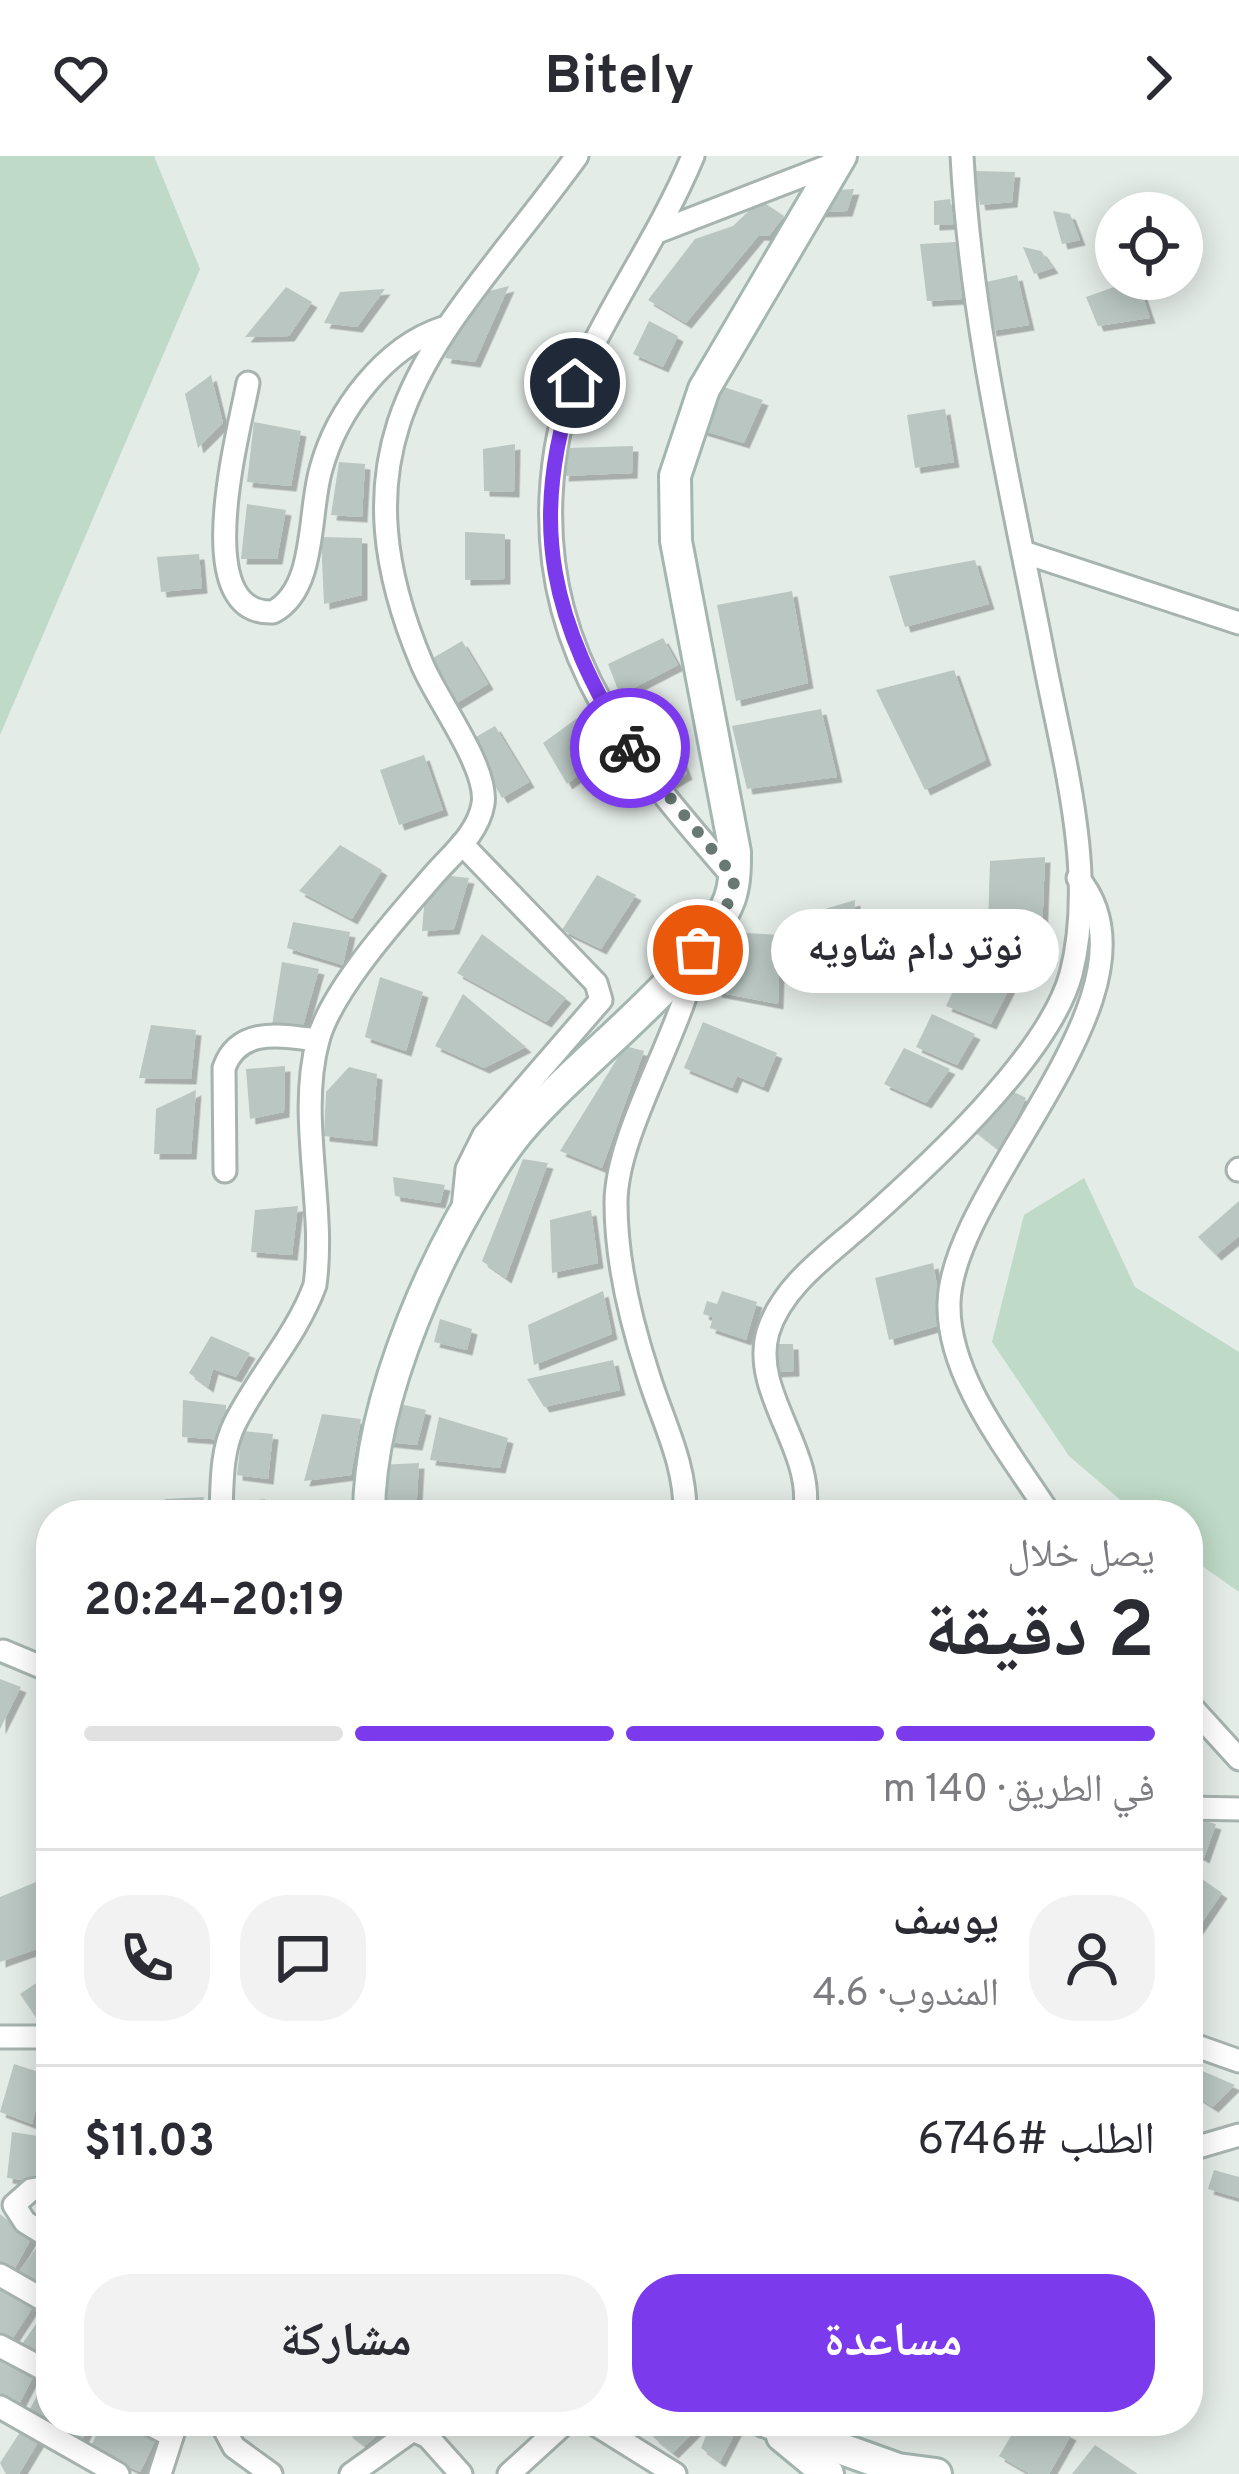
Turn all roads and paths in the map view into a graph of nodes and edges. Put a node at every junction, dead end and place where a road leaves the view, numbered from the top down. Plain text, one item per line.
1 (577, 156) edge
2 (693, 156) edge
3 (962, 156) edge
4 (838, 159) edge
5 (660, 231) junction
6 (443, 328) junction
7 (248, 383) dead end
8 (1023, 552) junction
9 (1239, 623) edge
10 (462, 844) junction
11 (735, 878) junction
12 (1078, 878) junction
13 (698, 950) junction
14 (318, 1040) junction
15 (225, 1171) dead end
16 (463, 1219) junction
17 (222, 1500) edge
18 (370, 1500) edge
19 (683, 1500) edge
20 (807, 1500) edge
21 (1041, 1500) edge
22 (3, 1651) edge
23 (36, 1665) edge
24 (1203, 1719) edge
25 (1239, 1759) edge
26 (1203, 1808) edge
27 (1239, 1809) edge
28 (0, 2037) edge
29 (36, 2037) edge
30 (1203, 2048) edge
31 (1239, 2061) edge
32 (1239, 2135) edge
33 (1203, 2146) edge
34 (36, 2189) edge
35 (36, 2229) edge
36 (0, 2275) edge
37 (36, 2295) edge
38 (0, 2346) edge
39 (36, 2365) edge
40 (0, 2407) edge
41 (36, 2427) edge
42 (51, 2436) edge
43 (172, 2436) edge
44 (228, 2436) edge
45 (405, 2436) edge
46 (424, 2436) edge
47 (551, 2436) edge
48 (614, 2436) edge
49 (783, 2436) edge
50 (804, 2436) edge
51 (118, 2474) edge
52 (160, 2474) edge
53 (271, 2474) edge
54 (351, 2474) edge
55 (461, 2474) edge
56 (509, 2474) edge
57 (675, 2474) edge
58 (828, 2474) edge
59 (936, 2474) edge

1 - 6 street
2 - 5 street
3 - 8 street
4 - 5 street
4 - 11 street
5 - 11 street
6 - 7 street
6 - 10 street
8 - 9 street
8 - 12 street
10 - 14 street
10 - 16 street
11 - 13 street
12 - 20 street
12 - 21 street
13 - 16 street
13 - 19 street
14 - 15 street
14 - 17 street
16 - 18 street
22 - 23 street
24 - 25 street
26 - 27 street
28 - 29 street
30 - 31 street
32 - 33 street
34 - 35 street
36 - 37 street
38 - 39 street
40 - 41 street
42 - 51 street
43 - 52 street
44 - 53 street
45 - 54 street
46 - 55 street
47 - 56 street
48 - 57 street
49 - 58 street
50 - 59 street

